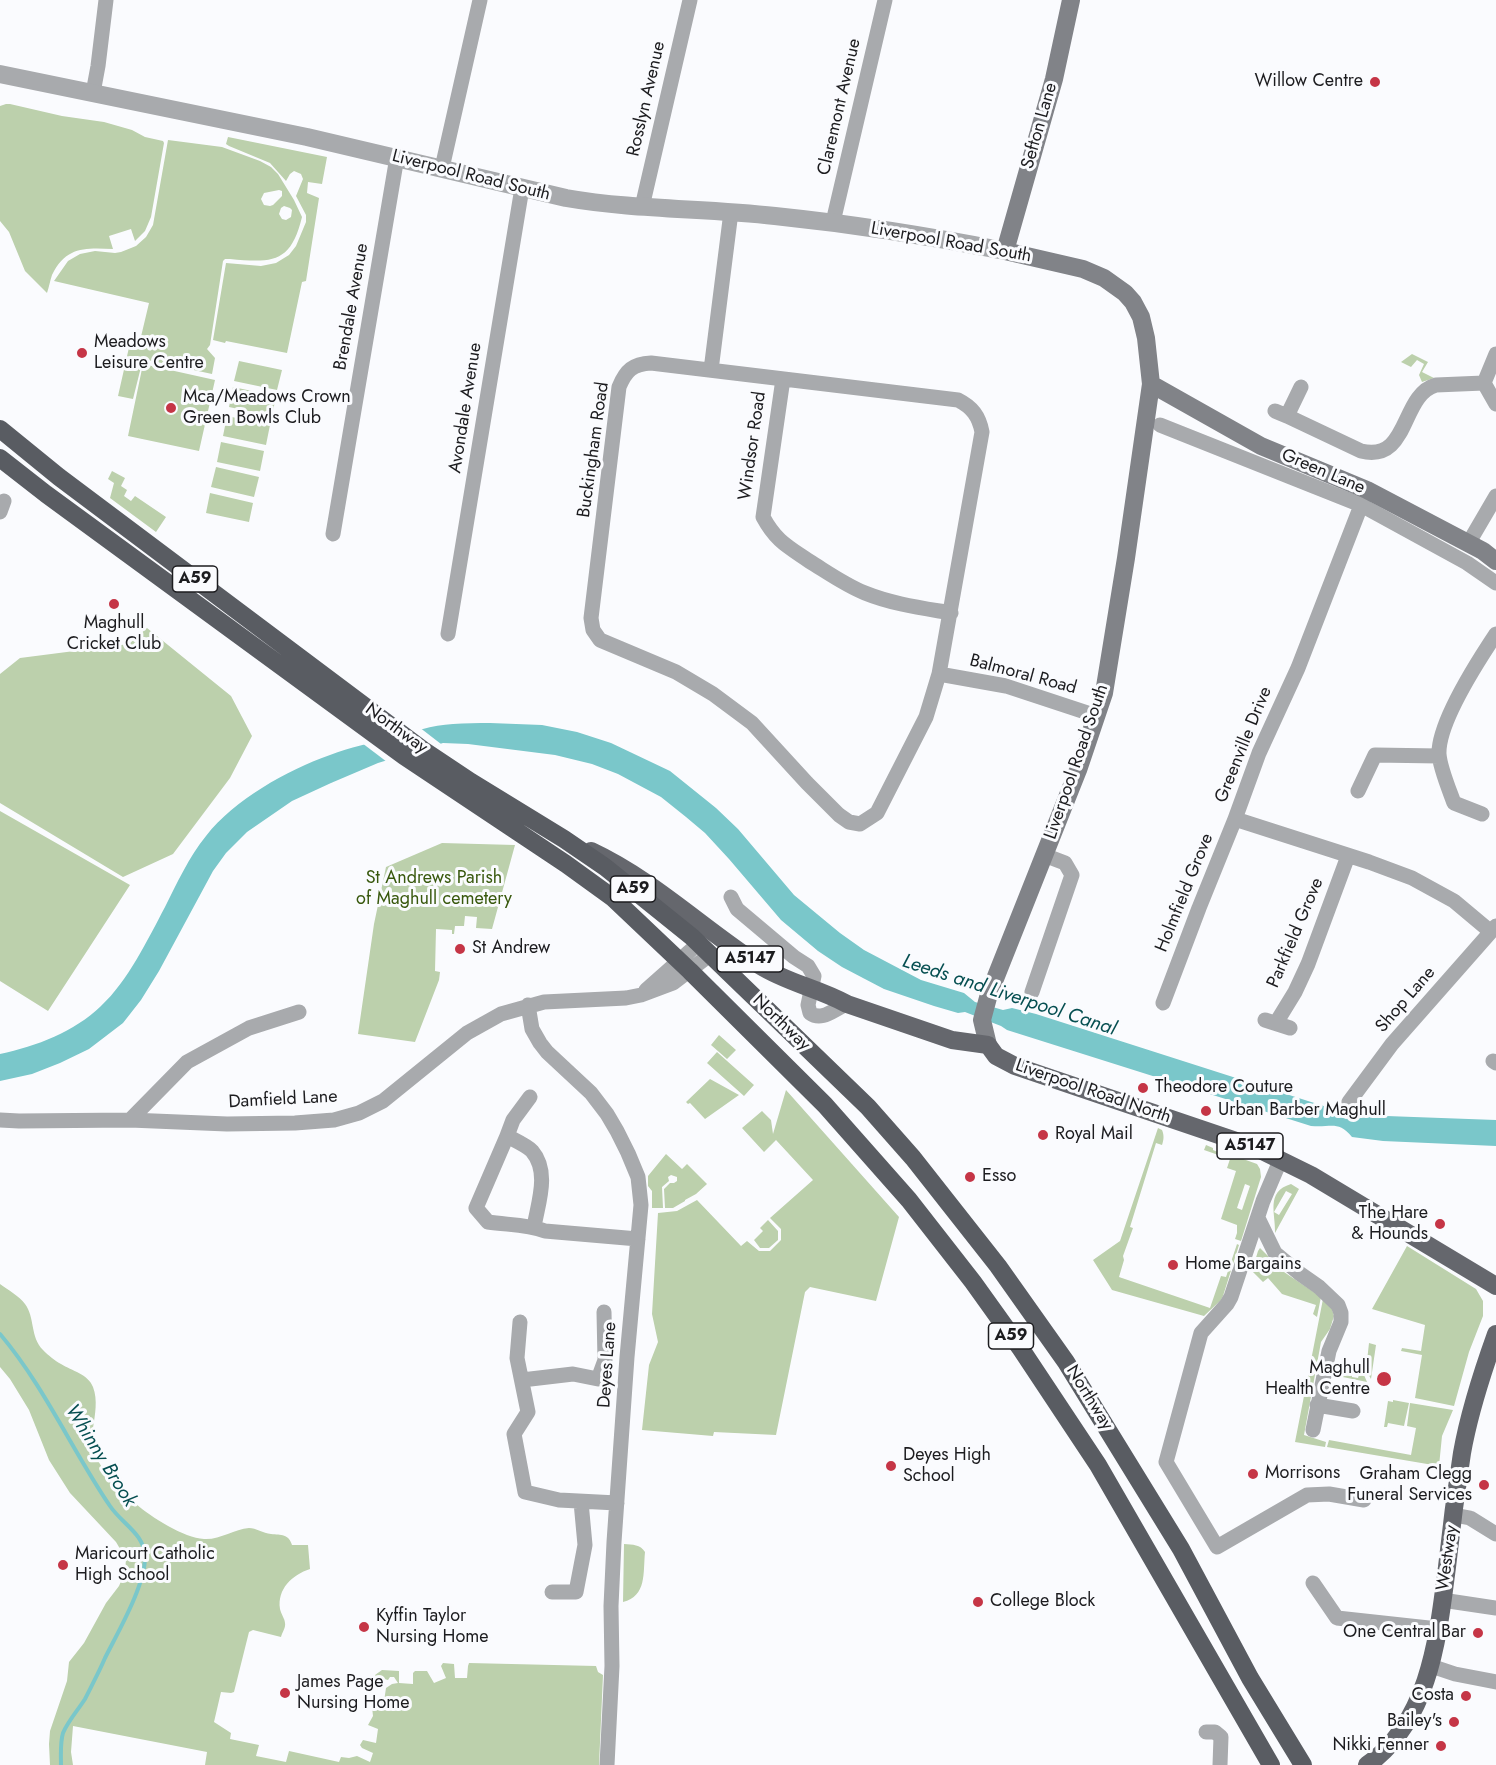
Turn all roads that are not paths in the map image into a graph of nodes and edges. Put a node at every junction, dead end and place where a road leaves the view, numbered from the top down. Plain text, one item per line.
1 (106, 0) edge
2 (480, 0) edge
3 (690, 0) edge
4 (885, 0) edge
5 (1071, 0) edge
6 (0, 74) edge
7 (93, 93) junction
8 (397, 157) junction
9 (442, 168) junction
10 (522, 188) junction
11 (642, 207) junction
12 (731, 212) junction
13 (833, 222) junction
14 (1005, 251) junction
15 (1496, 354) edge
16 (711, 370) junction
17 (783, 379) junction
18 (1484, 383) junction
19 (1150, 384) junction
20 (1301, 387) dead end
21 (1496, 404) edge
22 (1160, 425) dead end
23 (0, 429) edge
24 (0, 458) edge
25 (1496, 496) edge
26 (1364, 498) junction
27 (333, 534) dead end
28 (1468, 544) junction
29 (1496, 561) edge
30 (1496, 583) edge
31 (951, 613) junction
32 (448, 634) dead end
33 (1496, 634) edge
34 (939, 674) junction
35 (1097, 716) junction
36 (1439, 756) junction
37 (1358, 791) dead end
38 (1482, 814) dead end
39 (1235, 819) junction
40 (564, 838) junction
41 (1044, 855) junction
42 (1348, 856) junction
43 (731, 897) dead end
44 (1494, 929) edge
45 (694, 956) junction
46 (812, 989) junction
47 (1032, 992) dead end
48 (1163, 1003) dead end
49 (528, 1005) junction
50 (299, 1012) dead end
51 (1277, 1024) dead end
52 (988, 1045) junction
53 (530, 1097) dead end
54 (1349, 1102) dead end
55 (0, 1120) edge
56 (130, 1120) junction
57 (507, 1136) junction
58 (1280, 1161) junction
59 (1258, 1218) junction
60 (534, 1227) junction
61 (638, 1239) junction
62 (1496, 1286) edge
63 (604, 1312) dead end
64 (520, 1322) dead end
65 (1496, 1334) edge
66 (1496, 1367) edge
67 (522, 1380) junction
68 (1480, 1383) junction
69 (1317, 1406) junction
70 (1353, 1411) dead end
71 (1313, 1430) dead end
72 (1364, 1500) dead end
73 (581, 1502) junction
74 (617, 1503) junction
75 (1454, 1515) junction
76 (1496, 1534) edge
77 (1313, 1583) dead end
78 (552, 1592) dead end
79 (1442, 1600) junction
80 (1496, 1608) edge
81 (1438, 1629) junction
82 (1431, 1666) junction
83 (1496, 1682) edge
84 (1206, 1732) dead end
85 (607, 1765) edge
86 (1220, 1765) edge
87 (1271, 1765) edge
88 (1303, 1765) edge
89 (1367, 1765) edge

1 - 7 street
2 - 9 street
3 - 11 street, Rosslyn Avenue
4 - 13 street, Claremont Avenue
5 - 14 main road, Sefton Lane
6 - 7 street, Liverpool Road South
7 - 8 street, Liverpool Road South
8 - 9 street, Liverpool Road South
8 - 27 street, Brendale Avenue
9 - 10 street, Liverpool Road South
10 - 11 street, Liverpool Road South
10 - 32 street, Avondale Avenue
11 - 12 street, Liverpool Road South
12 - 13 street, Liverpool Road South
12 - 16 street
13 - 14 street, Liverpool Road South
14 - 19 main road, Liverpool Road South
15 - 18 street
16 - 17 street, Buckingham Road
16 - 34 street, Buckingham Road
17 - 31 street, Windsor Road
17 - 31 street, Buckingham Road
18 - 20 street
18 - 21 street
19 - 26 main road, Green Lane
19 - 35 main road, Liverpool Road South
22 - 26 street
23 - 40 highway, Northway / A59
24 - 45 highway, Northway / A59
25 - 28 street
26 - 28 main road, Green Lane
26 - 30 street
26 - 39 street, Greenville Drive
28 - 29 main road, Green Lane
31 - 34 street, Buckingham Road
33 - 36 street
34 - 35 street, Balmoral Road
35 - 41 main road, Liverpool Road South
36 - 37 street
36 - 38 street
39 - 42 street, Greenville Drive
39 - 48 street, Holmfield Grove
40 - 45 highway, Northway / A59
40 - 46 main road, A5147
41 - 47 street
41 - 52 main road, Liverpool Road South
42 - 44 street, Greenville Drive
42 - 51 street, Parkfield Grove
43 - 46 street
44 - 54 street, Shop Lane
45 - 49 street, Damfield Lane
45 - 87 highway, Northway / A59
45 - 88 highway, Northway / A59
46 - 52 main road, A5147
49 - 56 street, Damfield Lane
49 - 61 street, Deyes Lane
50 - 56 street
52 - 58 main road, Liverpool Road North / A5147
53 - 57 street
55 - 56 street, Damfield Lane
57 - 60 street
57 - 60 street
58 - 59 street
58 - 62 main road, Liverpool Road North / A5147
59 - 69 street
59 - 72 street
60 - 61 street
61 - 74 street, Deyes Lane
63 - 67 street
64 - 67 street
65 - 68 main road, Westway
66 - 68 main road
67 - 73 street
68 - 75 main road, Westway
69 - 70 street
69 - 71 street
73 - 74 street
73 - 78 street
74 - 85 street, Deyes Lane
75 - 76 street
75 - 79 main road, Westway
77 - 81 street
79 - 80 street
79 - 81 main road, Westway
81 - 82 main road, Westway
82 - 83 street
82 - 89 main road, Westway
84 - 86 street

